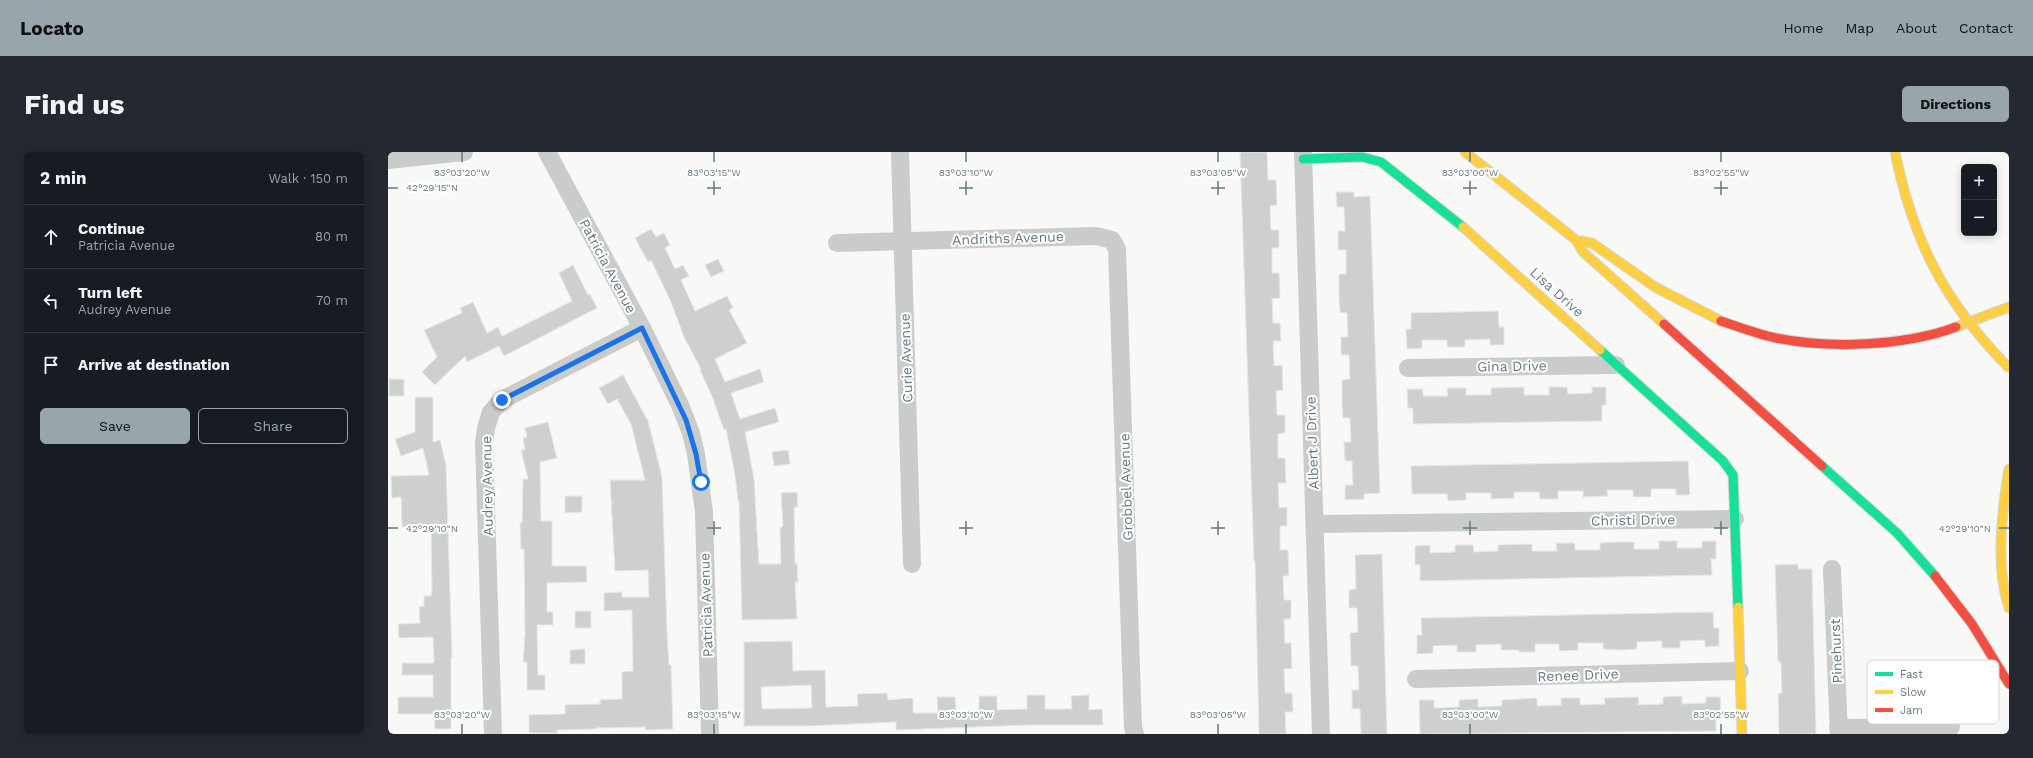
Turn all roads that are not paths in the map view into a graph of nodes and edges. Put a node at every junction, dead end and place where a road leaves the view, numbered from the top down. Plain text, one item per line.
1 (464, 152) edge
2 (547, 152) edge
3 (900, 152) edge
4 (1465, 152) edge
5 (1895, 152) edge
6 (1303, 155) edge
7 (388, 160) edge
8 (1112, 240) joint
9 (1576, 240) junction
10 (902, 241) junction
11 (837, 243) dead end
12 (2009, 307) edge
13 (642, 328) junction
14 (1616, 365) junction
15 (1408, 368) dead end
16 (2009, 368) edge
17 (2009, 469) edge
18 (1735, 519) junction
19 (1315, 524) junction
20 (912, 564) dead end
21 (1832, 569) dead end
22 (2009, 608) edge
23 (1997, 660) edge
24 (1999, 665) edge
25 (1740, 671) junction
26 (1416, 679) dead end
27 (2009, 684) edge
28 (1951, 727) dead end
29 (1838, 731) edge
30 (493, 734) edge
31 (710, 734) edge
32 (1135, 734) edge
33 (1321, 734) edge
34 (1742, 734) edge

1 - 7 street
2 - 13 street, Patricia Avenue
3 - 10 street, Curie Avenue
4 - 9 main road
5 - 16 main road, bridge
6 - 14 main road, Lisa Drive
6 - 19 street, Albert J Drive
8 - 10 street, Andriths Avenue
8 - 32 street, Grobbel Avenue
9 - 12 main road
9 - 23 main road
10 - 11 street, Andriths Avenue
10 - 20 street, Curie Avenue
13 - 30 street, Audrey Avenue
13 - 31 street, Patricia Avenue
14 - 15 street, Gina Drive
14 - 18 main road, Lisa Drive
17 - 22 main road
18 - 19 street, Christi Drive
18 - 25 main road
19 - 33 street, Albert J Drive
21 - 29 street, Pinehurst
24 - 27 main road
25 - 26 street, Renee Drive
25 - 34 main road
28 - 29 street

